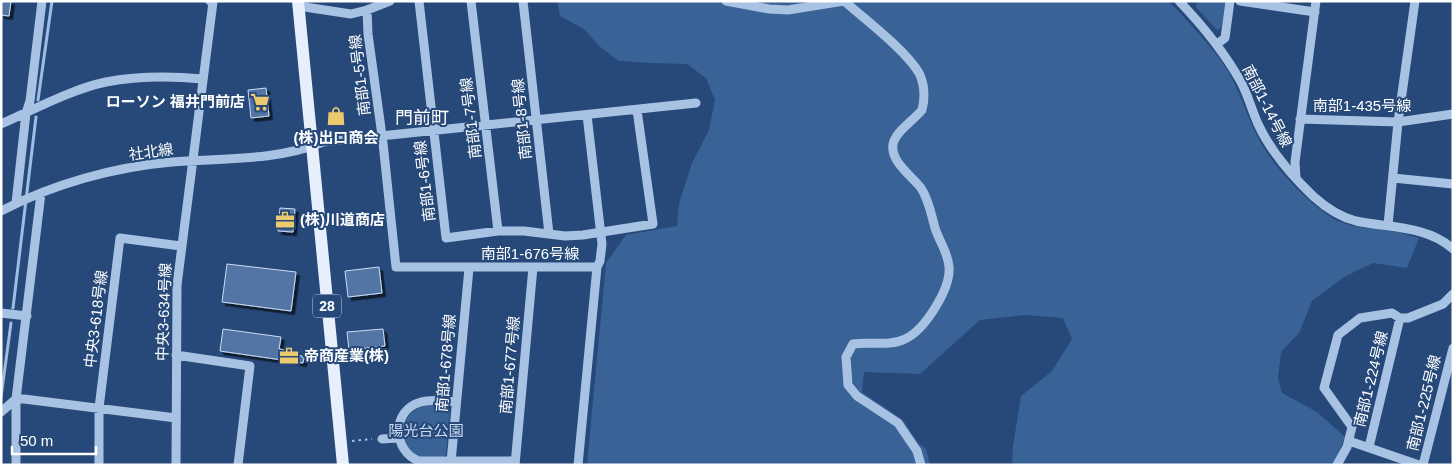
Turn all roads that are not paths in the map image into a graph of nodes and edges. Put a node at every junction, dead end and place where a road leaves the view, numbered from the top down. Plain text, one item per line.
1 (42, 1) edge
2 (210, 1) edge
3 (390, 1) edge
4 (420, 1) edge
5 (470, 1) edge
6 (523, 1) edge
7 (726, 1) edge
8 (1178, 1) edge
9 (1230, 1) edge
10 (1240, 1) edge
11 (1316, 1) edge
12 (1415, 1) edge
13 (298, 4) edge
14 (367, 10) junction
15 (1315, 12) junction
16 (1217, 44) junction
17 (203, 79) junction
18 (696, 103) dead end
19 (637, 110) junction
20 (26, 113) junction
21 (1453, 114) edge
22 (587, 115) junction
23 (1300, 119) junction
24 (536, 120) junction
25 (1398, 122) junction
26 (1, 124) edge
27 (485, 126) junction
28 (433, 131) junction
29 (381, 136) junction
30 (311, 147) junction
31 (192, 161) junction
32 (1296, 178) junction
33 (1393, 178) junction
34 (1453, 184) edge
35 (41, 193) junction
36 (18, 203) junction
37 (1, 211) edge
38 (1388, 225) junction
39 (498, 231) junction
40 (601, 232) junction
41 (549, 234) junction
42 (181, 246) junction
43 (1453, 248) edge
44 (533, 267) junction
45 (597, 267) junction
46 (469, 268) junction
47 (1453, 294) edge
48 (1, 313) edge
49 (27, 316) junction
50 (1400, 318) junction
51 (1453, 348) edge
52 (176, 355) junction
53 (16, 400) junction
54 (456, 402) junction
55 (99, 408) junction
56 (1, 412) edge
57 (176, 418) junction
58 (399, 438) junction
59 (382, 439) road end
60 (1349, 441) junction
61 (1369, 447) junction
62 (451, 462) junction
63 (515, 463) edge
64 (16, 465) edge
65 (99, 465) edge
66 (176, 465) edge
67 (238, 465) edge
68 (342, 465) edge
69 (578, 465) edge
70 (921, 465) edge
71 (1337, 465) edge
72 (1419, 465) edge
73 (1423, 465) edge

1 - 20 street
2 - 17 street, 中央3-634号線
3 - 14 street
4 - 28 street, 南部1-6号線
5 - 27 street, 南部1-7号線
6 - 24 street, 南部1-8号線
7 - 70 street
8 - 16 street, 南部1-14号線
9 - 16 street
10 - 15 street
11 - 15 street
12 - 25 street
13 - 14 street
13 - 30 main road, 28
14 - 29 street, 南部1-5号線
15 - 23 street
16 - 32 street, 南部1-14号線
17 - 20 street
17 - 31 street, 中央3-634号線
18 - 19 street, 社北線
19 - 22 street, 社北線
19 - 40 street
20 - 26 street
20 - 36 street
21 - 25 street, 南部1-435号線
22 - 24 street, 社北線
22 - 40 street
23 - 25 street, 南部1-435号線
23 - 32 street
24 - 27 street, 社北線
24 - 41 street, 南部1-8号線
25 - 33 street
27 - 28 street, 社北線
27 - 39 street, 南部1-7号線
28 - 29 street, 社北線
28 - 39 street, 南部1-6号線
29 - 30 street, 社北線
29 - 46 street, 南部1-676号線
30 - 31 street, 社北線
30 - 68 main road, 28
31 - 35 street, 社北線
31 - 42 street, 中央3-634号線
32 - 38 street, 南部1-14号線
33 - 34 street
33 - 38 street
35 - 36 street, 社北線
35 - 49 street
36 - 37 street, 社北線
38 - 43 street, 南部1-14号線
39 - 41 street
40 - 41 street
40 - 45 street
42 - 52 street, 中央3-634号線
42 - 55 street, 中央3-618号線
44 - 45 street, 南部1-676号線
44 - 46 street, 南部1-676号線
44 - 63 street, 南部1-677号線
45 - 69 street, 南部1-676号線
46 - 54 street, 南部1-678号線
47 - 50 street
48 - 49 street
49 - 53 street
50 - 60 street
50 - 61 street, 南部1-224号線
51 - 73 street, 南部1-225号線
52 - 57 street, 中央3-634号線
52 - 67 street
53 - 55 street
53 - 56 street
53 - 64 street
54 - 58 street
54 - 62 street, 南部1-678号線
55 - 57 street
55 - 65 street, 中央3-618号線
57 - 66 street, 中央3-634号線
58 - 59 street
58 - 62 street
60 - 61 street
60 - 71 street
61 - 72 street
62 - 63 street

